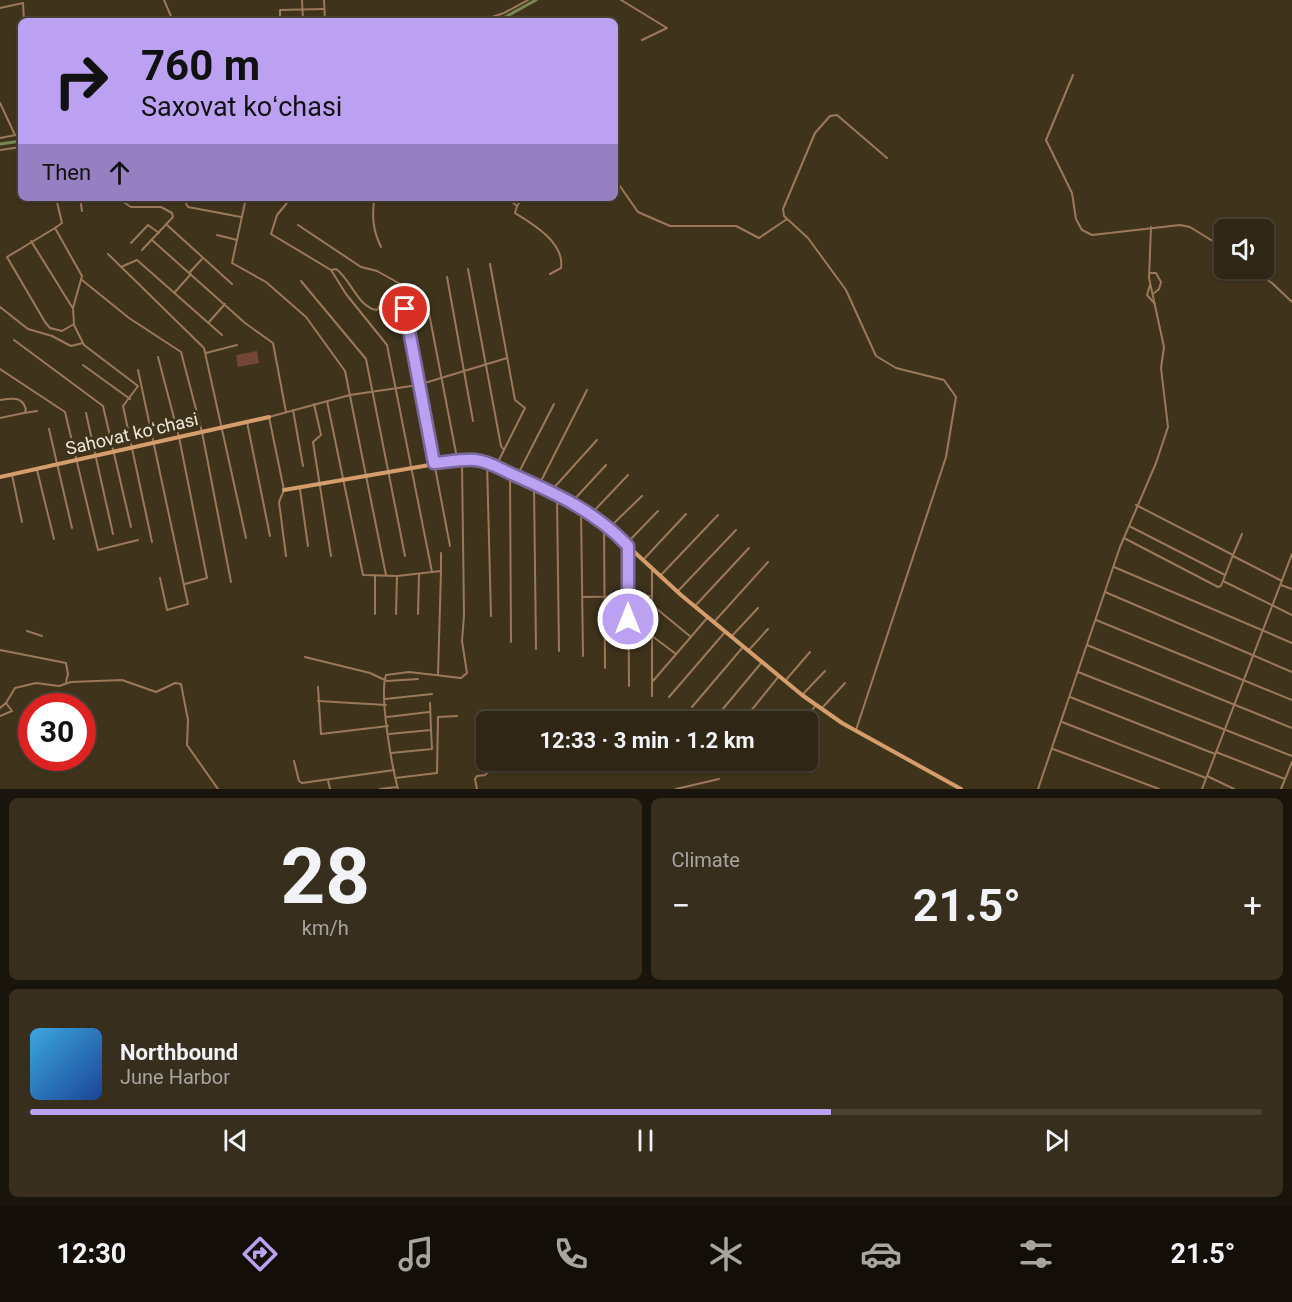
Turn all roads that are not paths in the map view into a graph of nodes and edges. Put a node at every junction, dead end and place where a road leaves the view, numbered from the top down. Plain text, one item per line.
1 (164, 0) edge
2 (302, 0) edge
3 (324, 0) edge
4 (528, 0) edge
5 (621, 0) edge
6 (0, 8) edge
7 (324, 9) junction
8 (302, 10) junction
9 (24, 18) edge
10 (172, 18) edge
11 (280, 18) edge
12 (303, 18) edge
13 (325, 18) edge
14 (489, 18) edge
15 (642, 40) dead end
16 (1073, 75) dead end
17 (0, 103) edge
18 (15, 135) joint
19 (0, 138) edge
20 (18, 147) edge
21 (0, 150) edge
22 (887, 158) dead end
23 (618, 183) edge
24 (57, 201) edge
25 (80, 201) edge
26 (122, 201) edge
27 (185, 201) edge
28 (245, 201) edge
29 (289, 201) edge
30 (374, 201) edge
31 (511, 201) edge
32 (521, 201) edge
33 (517, 206) junction
34 (82, 211) dead end
35 (241, 217) junction
36 (787, 219) junction
37 (167, 225) junction
38 (298, 225) dead end
39 (1151, 227) junction
40 (55, 228) junction
41 (159, 233) junction
42 (217, 235) dead end
43 (152, 240) junction
44 (237, 240) junction
45 (30, 241) junction
46 (1214, 242) edge
47 (131, 243) dead end
48 (381, 247) dead end
49 (142, 250) dead end
50 (108, 254) dead end
51 (202, 259) junction
52 (490, 264) dead end
53 (121, 267) junction
54 (468, 269) dead end
55 (332, 270) junction
56 (190, 273) junction
57 (1148, 273) junction
58 (550, 274) dead end
59 (447, 278) dead end
60 (1266, 279) edge
61 (82, 280) junction
62 (301, 281) dead end
63 (232, 284) dead end
64 (1150, 285) junction
65 (175, 292) junction
66 (1153, 294) junction
67 (1292, 302) edge
68 (225, 304) junction
69 (1155, 304) junction
70 (0, 308) edge
71 (73, 309) junction
72 (208, 323) junction
73 (74, 324) junction
74 (222, 335) dead end
75 (14, 340) dead end
76 (83, 343) junction
77 (237, 345) dead end
78 (206, 353) junction
79 (158, 357) dead end
80 (507, 358) junction
81 (485, 364) junction
82 (83, 365) dead end
83 (0, 369) edge
84 (138, 370) dead end
85 (464, 370) junction
86 (441, 378) junction
87 (418, 385) junction
88 (396, 388) junction
89 (587, 390) dead end
90 (372, 392) junction
91 (350, 395) junction
92 (130, 399) junction
93 (0, 400) edge
94 (327, 401) junction
95 (314, 404) junction
96 (554, 404) dead end
97 (293, 410) junction
98 (37, 411) dead end
99 (286, 412) junction
100 (24, 413) junction
101 (86, 413) dead end
102 (269, 417) junction
103 (0, 418) edge
104 (473, 421) dead end
105 (247, 422) junction
106 (224, 427) junction
107 (49, 429) dead end
108 (201, 432) junction
109 (179, 437) junction
110 (597, 440) dead end
111 (155, 442) junction
112 (134, 448) junction
113 (504, 450) junction
114 (114, 452) junction
115 (95, 456) junction
116 (76, 460) junction
117 (453, 460) junction
118 (462, 460) junction
119 (487, 462) junction
120 (434, 463) junction
121 (57, 465) junction
122 (606, 465) dead end
123 (303, 466) dead end
124 (496, 466) junction
125 (411, 467) junction
126 (36, 469) junction
127 (389, 472) junction
128 (510, 473) junction
129 (12, 475) junction
130 (628, 475) dead end
131 (517, 476) junction
132 (0, 477) edge
133 (366, 477) junction
134 (343, 482) junction
135 (536, 484) junction
136 (321, 486) junction
137 (300, 489) junction
138 (284, 490) junction
139 (551, 491) junction
140 (556, 494) junction
141 (642, 496) dead end
142 (571, 503) junction
143 (1136, 505) junction
144 (581, 507) junction
145 (658, 511) dead end
146 (592, 513) junction
147 (686, 513) dead end
148 (718, 515) dead end
149 (22, 522) dead end
150 (605, 523) junction
151 (1129, 526) junction
152 (131, 527) dead end
153 (610, 527) junction
154 (72, 528) dead end
155 (736, 530) dead end
156 (113, 534) dead end
157 (1242, 534) dead end
158 (270, 536) dead end
159 (246, 538) dead end
160 (1124, 538) junction
161 (54, 539) dead end
162 (138, 540) dead end
163 (152, 542) dead end
164 (627, 545) junction
165 (308, 546) dead end
166 (450, 546) dead end
167 (749, 548) dead end
168 (441, 553) dead end
169 (1292, 554) edge
170 (1233, 555) junction
171 (286, 556) dead end
172 (331, 556) dead end
173 (405, 556) dead end
174 (642, 561) junction
175 (768, 562) dead end
176 (1291, 562) edge
177 (1114, 567) junction
178 (652, 569) junction
179 (441, 571) junction
180 (432, 572) junction
181 (419, 574) junction
182 (375, 575) junction
183 (386, 575) junction
184 (1225, 575) junction
185 (397, 576) junction
186 (660, 576) junction
187 (160, 578) dead end
188 (1223, 581) junction
189 (1282, 581) junction
190 (231, 582) dead end
191 (185, 584) junction
192 (1280, 585) junction
193 (1292, 589) edge
194 (678, 592) junction
195 (1105, 592) junction
196 (628, 596) junction
197 (652, 596) junction
198 (582, 597) junction
199 (604, 597) junction
200 (652, 605) junction
201 (695, 606) junction
202 (1272, 607) junction
203 (758, 608) dead end
204 (375, 614) dead end
205 (396, 614) dead end
206 (418, 614) dead end
207 (1292, 615) edge
208 (491, 616) dead end
209 (708, 617) junction
210 (1096, 620) junction
211 (714, 622) junction
212 (768, 629) dead end
213 (1263, 631) junction
214 (27, 632) dead end
215 (725, 632) junction
216 (42, 636) dead end
217 (652, 636) junction
218 (691, 637) junction
219 (731, 637) junction
220 (512, 642) dead end
221 (1292, 643) edge
222 (1087, 645) junction
223 (743, 647) junction
224 (536, 649) dead end
225 (0, 650) edge
226 (560, 651) dead end
227 (748, 651) junction
228 (810, 652) dead end
229 (676, 654) junction
230 (583, 656) dead end
231 (1253, 656) junction
232 (305, 657) dead end
233 (762, 662) junction
234 (605, 668) dead end
235 (825, 671) dead end
236 (1078, 672) junction
237 (1292, 672) edge
238 (437, 676) junction
239 (779, 676) junction
240 (418, 679) dead end
241 (384, 680) junction
242 (1244, 680) junction
243 (784, 681) junction
244 (652, 682) junction
245 (66, 683) junction
246 (844, 683) dead end
247 (629, 686) dead end
248 (318, 687) dead end
249 (432, 694) dead end
250 (802, 695) junction
251 (652, 696) dead end
252 (1070, 696) junction
253 (669, 697) dead end
254 (385, 699) junction
255 (1292, 700) edge
256 (318, 701) junction
257 (6, 703) junction
258 (430, 703) dead end
259 (1234, 704) junction
260 (386, 705) junction
261 (816, 705) junction
262 (0, 708) edge
263 (692, 708) dead end
264 (821, 709) junction
265 (721, 711) edge
266 (751, 711) edge
267 (811, 711) edge
268 (430, 712) junction
269 (0, 716) edge
270 (457, 716) dead end
271 (387, 717) junction
272 (1062, 722) junction
273 (388, 726) junction
274 (1292, 728) edge
275 (1224, 729) junction
276 (431, 730) junction
277 (856, 730) junction
278 (389, 734) junction
279 (1053, 749) junction
280 (391, 753) junction
281 (1215, 753) junction
282 (1292, 756) edge
283 (294, 761) dead end
284 (1292, 762) edge
285 (394, 770) junction
286 (490, 771) edge
287 (1206, 777) junction
288 (395, 778) junction
289 (719, 779) dead end
290 (1285, 779) junction
291 (328, 780) junction
292 (397, 788) edge
293 (218, 789) edge
294 (330, 789) edge
295 (380, 789) edge
296 (477, 789) edge
297 (676, 789) edge
298 (961, 789) edge
299 (1038, 789) edge
300 (1159, 789) edge
301 (1202, 789) edge
302 (1234, 789) edge
303 (1281, 789) edge

1 - 10 street
2 - 8 street
3 - 7 street
4 - 14 street
5 - 15 street
6 - 9 street
7 - 8 street
7 - 13 street
8 - 11 street
8 - 12 street
16 - 39 street
17 - 18 street
18 - 19 street
20 - 21 street
22 - 36 street
23 - 36 street
24 - 40 street
25 - 34 street
26 - 37 street
27 - 35 street
28 - 35 street
29 - 55 street
30 - 48 street
31 - 33 street
32 - 33 street
33 - 58 street
35 - 44 street
36 - 277 street
37 - 41 street
37 - 51 street
38 - 86 street
39 - 46 street
39 - 57 street
40 - 45 street
40 - 61 street
41 - 43 street
41 - 47 street
42 - 44 street
43 - 49 street
43 - 56 street
44 - 91 street
45 - 71 street
45 - 73 street
50 - 53 street
51 - 56 street
51 - 63 street
52 - 80 street
53 - 65 street
53 - 78 street
54 - 81 street
55 - 87 street
55 - 88 street
56 - 65 street
56 - 68 street
57 - 64 street
57 - 66 street
59 - 85 street
60 - 67 street
61 - 71 street
61 - 108 street
62 - 90 street
64 - 66 street
64 - 69 street
65 - 72 street
66 - 69 street
68 - 72 street
68 - 99 street
69 - 143 street
70 - 76 street
71 - 73 street
72 - 74 street
73 - 76 street
75 - 114 street
76 - 92 street
77 - 78 street
78 - 106 street
79 - 109 street
80 - 81 street
80 - 113 street
81 - 85 street
81 - 113 street
82 - 92 street
83 - 116 street
84 - 111 street
85 - 86 street
85 - 104 street
86 - 87 street
86 - 117 street
87 - 88 street
87 - 120 street
88 - 90 street
88 - 125 street
89 - 135 street
90 - 91 street
90 - 127 street
91 - 94 street
91 - 133 street
92 - 112 street
93 - 100 street
94 - 95 street
94 - 134 street
95 - 97 street
95 - 136 street
96 - 131 street
97 - 99 street
97 - 123 street
98 - 100 street
99 - 102 street
100 - 103 street
101 - 115 street
102 - 105 street, Sahovat koʻchasi
102 - 138 street
105 - 106 street, Sahovat koʻchasi
105 - 158 street
106 - 108 street, Sahovat koʻchasi
106 - 159 street
107 - 121 street
108 - 109 street, Sahovat koʻchasi
108 - 190 street
109 - 111 street, Sahovat koʻchasi
109 - 191 street
110 - 139 street
111 - 112 street, Sahovat koʻchasi
111 - 191 street
112 - 114 street, Sahovat koʻchasi
112 - 163 street
113 - 124 street
114 - 115 street, Sahovat koʻchasi
114 - 152 street
115 - 116 street, Sahovat koʻchasi
115 - 156 street
116 - 121 street, Sahovat koʻchasi
116 - 162 street
117 - 118 street
117 - 120 street
118 - 119 street
118 - 238 street
119 - 124 street
119 - 208 street
120 - 125 street
120 - 166 street
121 - 126 street, Sahovat koʻchasi
121 - 154 street
122 - 142 street
124 - 128 street
125 - 127 street
125 - 180 street
126 - 129 street, Sahovat koʻchasi
126 - 161 street
127 - 133 street
127 - 173 street
128 - 131 street
128 - 220 street
129 - 132 street, Sahovat koʻchasi
129 - 149 street
130 - 146 street
131 - 135 street
133 - 134 street
133 - 183 street
134 - 136 street
134 - 182 street
135 - 139 street
135 - 224 street
136 - 137 street
136 - 172 street
137 - 138 street
137 - 165 street
138 - 171 street
139 - 140 street
140 - 142 street
140 - 226 street
141 - 153 street
142 - 144 street
143 - 151 street
143 - 170 street
144 - 146 street
144 - 198 street
145 - 164 street
146 - 150 street
147 - 174 street
148 - 186 street
150 - 153 street
150 - 199 street
151 - 160 street
151 - 184 street
153 - 164 street
155 - 194 street
157 - 170 street
160 - 177 street
160 - 188 street
164 - 174 street
164 - 196 street
167 - 201 street
168 - 179 street
169 - 176 street
170 - 184 street
170 - 189 street
174 - 178 street
175 - 211 street
176 - 189 street
177 - 195 street
177 - 213 street
178 - 186 street
178 - 197 street
179 - 180 street
179 - 238 street
180 - 181 street
181 - 185 street
181 - 206 street
182 - 183 street
182 - 204 street
183 - 185 street
184 - 188 street
185 - 205 street
186 - 194 street
187 - 191 street
188 - 202 street
189 - 192 street
192 - 193 street
192 - 202 street
194 - 201 street
195 - 210 street
195 - 231 street
196 - 197 street
196 - 199 street
196 - 247 street
197 - 200 street
198 - 199 street
198 - 230 street
199 - 234 street
200 - 217 street
200 - 218 street
201 - 209 street
202 - 207 street
202 - 213 street
203 - 219 street
209 - 211 street
209 - 218 street
210 - 222 street
210 - 242 street
211 - 215 street
212 - 227 street
213 - 221 street
213 - 231 street
214 - 216 street
215 - 219 street
215 - 253 street
217 - 229 street
217 - 244 street
218 - 229 street
219 - 223 street
222 - 236 street
222 - 259 street
223 - 227 street
223 - 263 street
225 - 245 street
227 - 233 street
228 - 243 street
229 - 244 street
231 - 237 street
231 - 242 street
232 - 241 street
233 - 239 street
233 - 265 street
235 - 250 street
236 - 252 street
236 - 275 street
238 - 241 street
239 - 243 street
239 - 266 street
240 - 241 street
241 - 254 street
242 - 255 street
242 - 259 street
243 - 250 street
244 - 251 street
245 - 257 street
245 - 293 street
246 - 264 street
248 - 256 street
249 - 254 street
250 - 261 street
252 - 272 street
252 - 281 street
254 - 260 street
256 - 260 street
256 - 273 street
257 - 262 street
257 - 269 street
258 - 268 street
259 - 274 street
259 - 275 street
260 - 271 street
261 - 264 street
261 - 267 street
264 - 277 street
268 - 271 street
268 - 276 street
270 - 288 street
271 - 273 street
272 - 279 street
272 - 287 street
273 - 278 street
275 - 281 street
275 - 282 street
276 - 278 street
276 - 280 street
277 - 298 street
278 - 280 street
279 - 299 street
279 - 300 street
280 - 285 street
281 - 287 street
281 - 290 street
283 - 291 street
284 - 290 street
285 - 288 street
285 - 291 street
286 - 296 street
287 - 301 street
287 - 302 street
288 - 292 street
289 - 297 street
290 - 303 street
291 - 294 street
292 - 295 street

